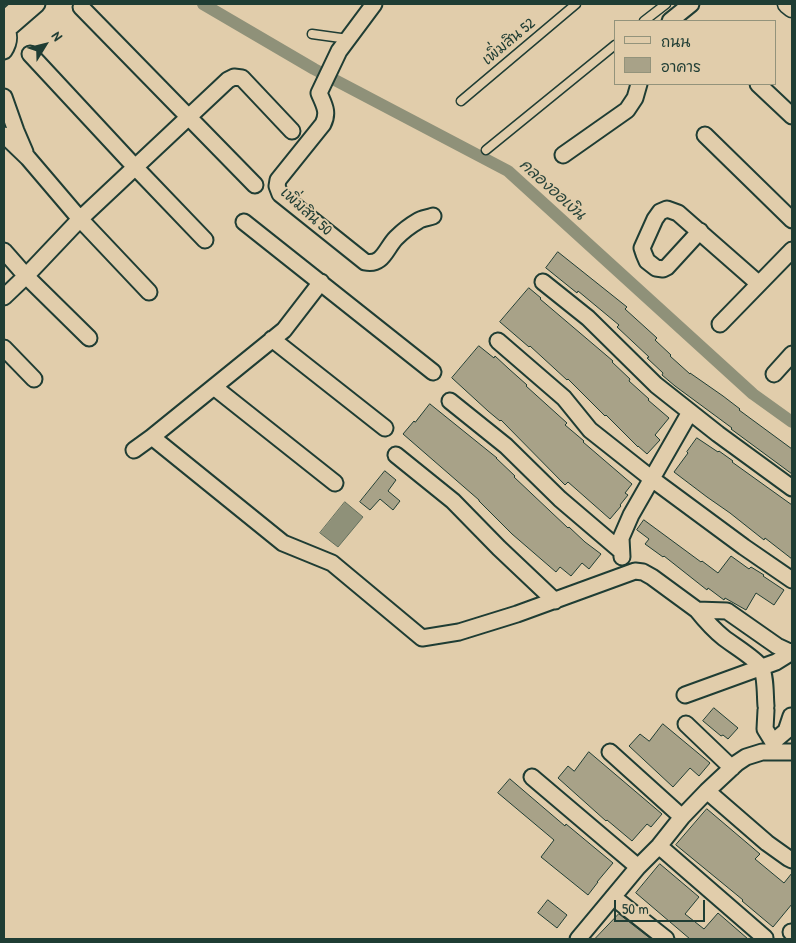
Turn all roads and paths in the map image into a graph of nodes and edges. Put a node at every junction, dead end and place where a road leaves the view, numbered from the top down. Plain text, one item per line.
1 (21, 4) edge
2 (37, 4) edge
3 (576, 4) edge
4 (666, 4) edge
5 (691, 4) edge
6 (787, 4) edge
7 (81, 6) dead end
8 (366, 7) edge
9 (792, 8) edge
10 (645, 20) edge
11 (671, 20) edge
12 (5, 25) edge
13 (312, 34) dead end
14 (344, 45) junction
15 (614, 46) edge
16 (4, 51) edge
17 (30, 54) dead end
18 (639, 85) edge
19 (759, 85) edge
20 (4, 97) edge
21 (460, 101) dead end
22 (792, 116) edge
23 (188, 117) junction
24 (292, 130) dead end
25 (4, 135) edge
26 (705, 135) dead end
27 (486, 150) dead end
28 (563, 155) dead end
29 (28, 158) junction
30 (135, 167) junction
31 (255, 185) dead end
32 (433, 216) dead end
33 (80, 219) junction
34 (792, 220) edge
35 (244, 222) dead end
36 (700, 231) dead end
37 (205, 240) dead end
38 (792, 250) edge
39 (4, 251) edge
40 (26, 276) junction
41 (321, 282) junction
42 (543, 282) dead end
43 (759, 284) junction
44 (149, 292) dead end
45 (4, 297) edge
46 (720, 324) dead end
47 (89, 338) dead end
48 (272, 339) junction
49 (498, 341) dead end
50 (4, 348) edge
51 (792, 354) edge
52 (433, 372) dead end
53 (774, 374) dead end
54 (34, 379) dead end
55 (214, 387) junction
56 (450, 401) dead end
57 (690, 412) junction
58 (385, 428) dead end
59 (152, 437) junction
60 (134, 450) dead end
61 (396, 455) dead end
62 (652, 479) junction
63 (335, 483) dead end
64 (792, 488) edge
65 (621, 551) junction
66 (626, 574) junction
67 (792, 580) edge
68 (555, 601) junction
69 (697, 610) junction
70 (792, 653) edge
71 (761, 667) junction
72 (685, 695) dead end
73 (792, 712) edge
74 (686, 724) dead end
75 (774, 747) junction
76 (610, 752) dead end
77 (792, 752) edge
78 (732, 768) junction
79 (532, 777) dead end
80 (708, 791) junction
81 (682, 816) junction
82 (659, 846) junction
83 (792, 860) edge
84 (638, 867) junction
85 (613, 897) junction
86 (765, 938) edge
87 (578, 939) edge
88 (666, 939) edge

1 - 12 street
2 - 12 street
3 - 21 lane, เพิ่มสิน 52
4 - 10 lane
5 - 11 street
6 - 9 street
7 - 23 street
8 - 14 street, เพิ่มสิน 50
12 - 16 street
13 - 14 lane
14 - 32 street, เพิ่มสิน 50
15 - 27 lane
17 - 30 street
18 - 28 street
19 - 22 street
20 - 29 street
23 - 24 street
23 - 30 street
23 - 31 street
25 - 29 street
26 - 34 street
29 - 33 street
30 - 33 street
30 - 37 street
33 - 40 street
33 - 44 street
35 - 41 street
36 - 43 street
38 - 43 street
39 - 40 street
40 - 45 street
40 - 47 street
41 - 48 street
41 - 52 street
42 - 57 street
43 - 46 street
48 - 55 street
48 - 58 street
49 - 62 street
50 - 54 street
51 - 53 street
55 - 59 street
55 - 63 street
56 - 65 street
57 - 62 street
57 - 64 street
59 - 60 street
59 - 68 street
61 - 68 street
62 - 65 street
62 - 67 street
65 - 66 street
66 - 68 street
66 - 69 street
69 - 70 street
69 - 71 street
70 - 71 street
71 - 72 street
71 - 75 street
73 - 75 street
74 - 78 street
75 - 77 street
75 - 78 street
76 - 81 street
78 - 80 street
79 - 84 street
80 - 81 street
80 - 83 street
81 - 82 street
82 - 84 street
82 - 86 street
84 - 85 street
85 - 87 street
85 - 88 street

